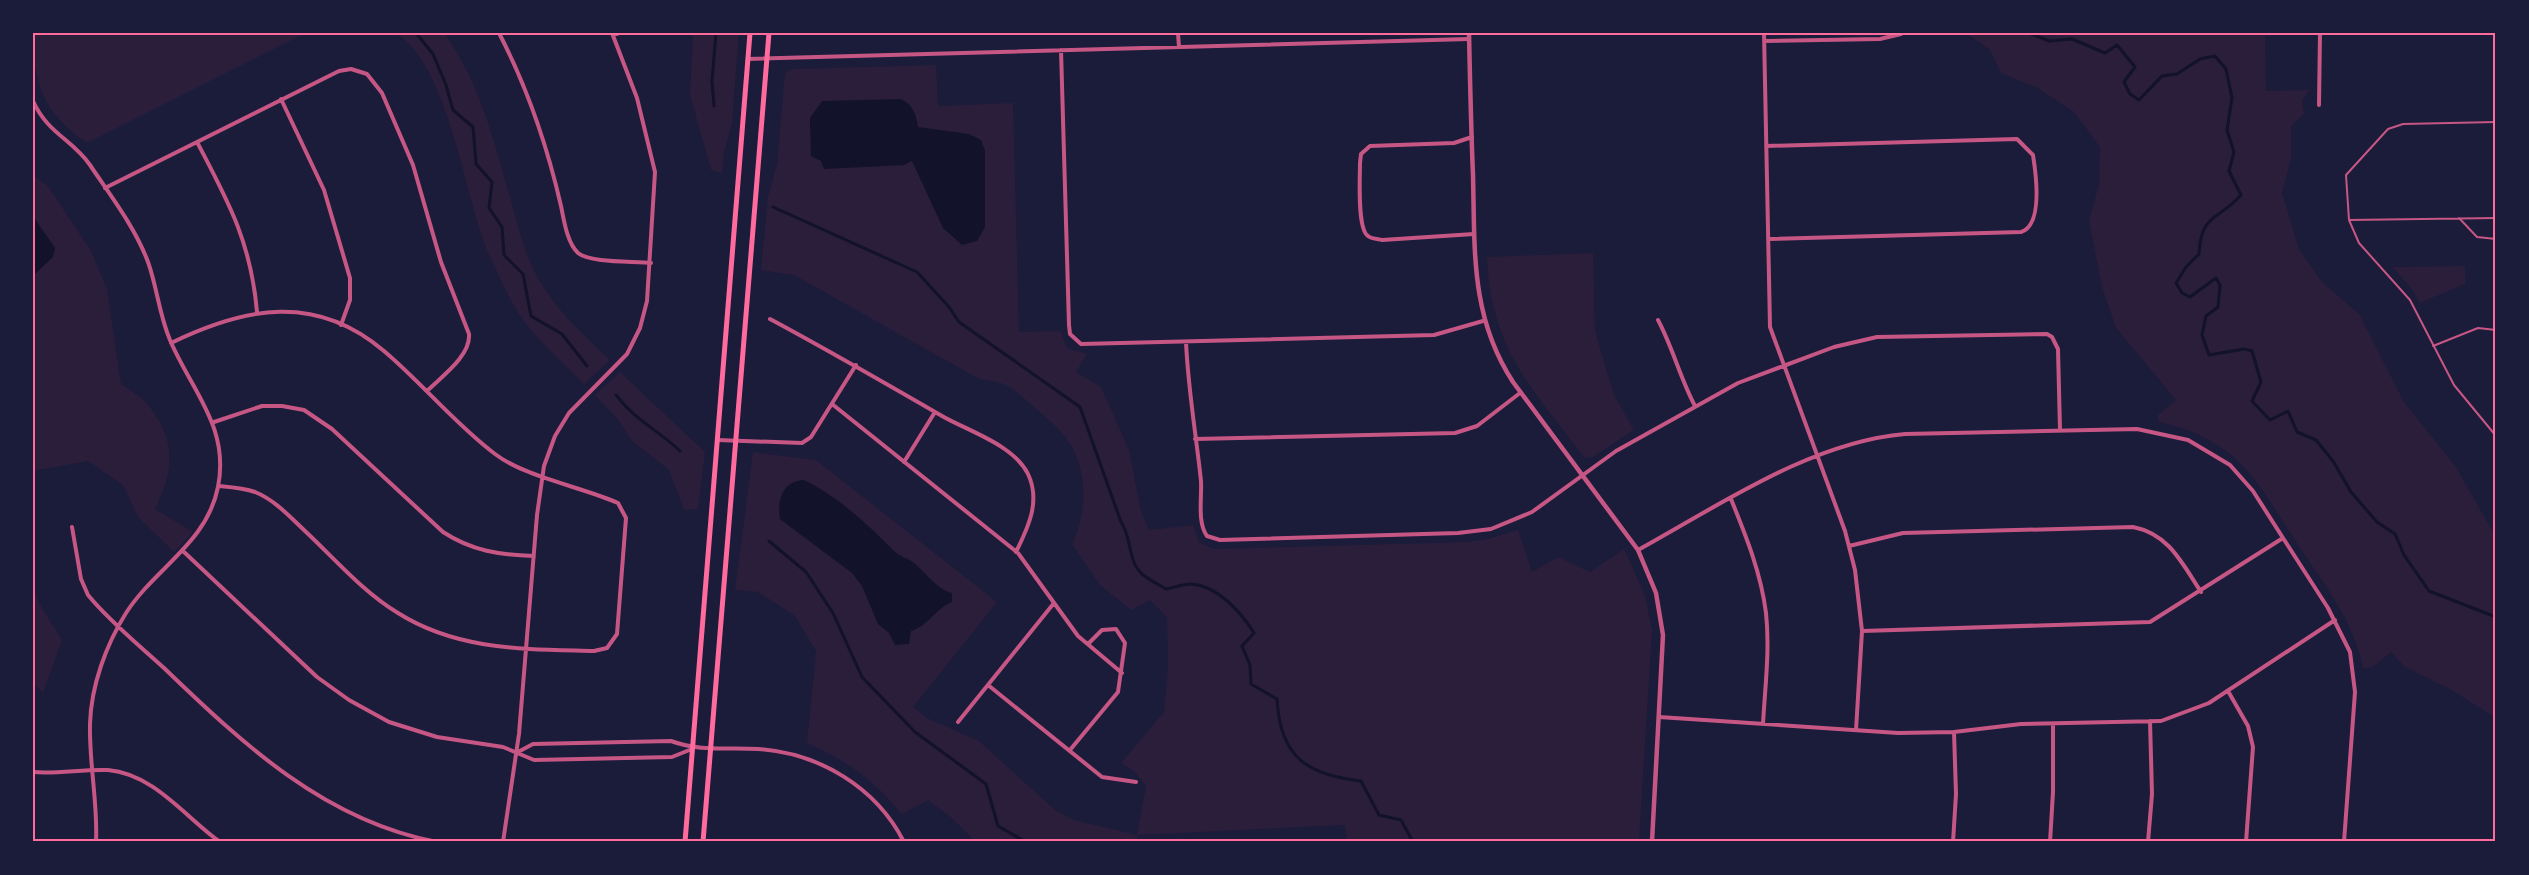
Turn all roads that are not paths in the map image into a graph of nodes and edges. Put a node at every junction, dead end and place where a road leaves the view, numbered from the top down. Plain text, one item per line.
1 (499, 33) edge
2 (620, 33) edge
3 (750, 33) edge
4 (768, 33) edge
5 (1178, 33) edge
6 (1764, 33) edge
7 (2320, 33) edge
8 (613, 34) edge
9 (1901, 34) edge
10 (1469, 36) edge
11 (1764, 41) junction
12 (1179, 47) junction
13 (1061, 50) junction
14 (748, 59) junction
15 (766, 59) junction
16 (281, 99) junction
17 (33, 101) edge
18 (2319, 105) dead end
19 (2496, 122) edge
20 (1472, 137) junction
21 (197, 141) junction
22 (1766, 146) junction
23 (105, 188) junction
24 (2459, 218) junction
25 (2496, 218) edge
26 (2349, 220) junction
27 (1474, 234) junction
28 (1768, 239) junction
29 (2496, 239) edge
30 (651, 263) junction
31 (257, 312) junction
32 (770, 319) dead end
33 (1658, 320) dead end
34 (1484, 321) junction
35 (341, 325) junction
36 (2496, 330) edge
37 (1186, 342) junction
38 (171, 343) junction
39 (2433, 346) junction
40 (856, 365) junction
41 (1782, 366) junction
42 (427, 391) junction
43 (1520, 393) junction
44 (832, 404) junction
45 (1695, 406) junction
46 (935, 412) junction
47 (214, 422) junction
48 (2060, 430) junction
49 (2496, 436) edge
50 (1195, 439) junction
51 (717, 440) junction
52 (736, 441) junction
53 (1817, 458) junction
54 (904, 462) junction
55 (542, 475) junction
56 (1583, 475) junction
57 (219, 486) junction
58 (1731, 499) junction
59 (72, 527) dead end
60 (2283, 538) junction
61 (1849, 546) junction
62 (1638, 550) junction
63 (184, 552) junction
64 (1017, 552) junction
65 (534, 556) junction
66 (2201, 592) junction
67 (1054, 603) junction
68 (2335, 620) junction
69 (120, 626) junction
70 (1862, 631) junction
71 (1088, 644) junction
72 (526, 649) junction
73 (1122, 673) junction
74 (988, 685) junction
75 (2228, 691) junction
76 (1659, 717) junction
77 (2150, 721) junction
78 (958, 722) dead end
79 (1762, 724) junction
80 (2053, 724) junction
81 (1856, 730) junction
82 (1954, 732) junction
83 (711, 748) junction
84 (692, 749) junction
85 (1070, 750) junction
86 (517, 753) junction
87 (92, 771) junction
88 (33, 772) edge
89 (1136, 783) dead end
90 (96, 842) edge
91 (220, 842) edge
92 (437, 842) edge
93 (503, 842) edge
94 (685, 842) edge
95 (703, 842) edge
96 (904, 842) edge
97 (1652, 842) edge
98 (1953, 842) edge
99 (2050, 842) edge
100 (2148, 842) edge
101 (2246, 842) edge
102 (2344, 842) edge

1 - 30 street
2 - 8 street
3 - 14 main road
4 - 15 main road
5 - 12 street
6 - 11 street
7 - 18 street
8 - 30 street
9 - 11 street
10 - 12 street
10 - 20 street
11 - 22 street
12 - 13 street
13 - 15 street
13 - 37 street
14 - 15 street
14 - 51 main road
15 - 52 main road
16 - 21 street
16 - 35 street
16 - 42 street
17 - 23 street
19 - 26 lane
20 - 27 street
20 - 27 street
21 - 23 street
21 - 31 street
22 - 28 street
22 - 28 street
23 - 38 street
24 - 25 lane
24 - 26 lane
24 - 29 lane
26 - 39 lane
27 - 34 street
28 - 41 street
30 - 55 street
31 - 35 street
31 - 38 street
32 - 40 street
33 - 45 street
34 - 37 street
34 - 43 street
35 - 42 street
36 - 39 lane
37 - 50 street
38 - 47 street
39 - 49 lane
40 - 44 street
40 - 46 street
41 - 45 street
41 - 48 street
41 - 53 street
42 - 55 street
43 - 50 street
43 - 56 street
44 - 52 street
44 - 54 street
45 - 56 street
46 - 54 street
46 - 64 street
47 - 57 street
47 - 65 street
48 - 53 street
48 - 60 street
50 - 56 street
51 - 52 street
51 - 84 main road
52 - 83 main road
53 - 58 street
53 - 61 street
54 - 64 street
55 - 65 street
55 - 72 street
56 - 62 street
57 - 63 street
57 - 72 street
58 - 62 street
58 - 79 street
59 - 69 street
60 - 66 street
60 - 68 street
61 - 66 street
61 - 70 street
62 - 76 street
63 - 69 street
63 - 86 street
64 - 67 street
65 - 72 street
66 - 70 street
67 - 71 street
67 - 74 street
68 - 75 street
68 - 102 street
69 - 87 street
69 - 92 street
70 - 81 street
71 - 73 street
71 - 73 street
72 - 86 street
73 - 85 street
74 - 78 street
74 - 85 street
75 - 77 street
75 - 101 street
76 - 79 street
76 - 97 street
77 - 80 street
77 - 100 street
79 - 81 street
80 - 82 street
80 - 99 street
81 - 82 street
82 - 98 street
83 - 84 street
83 - 95 main road
83 - 96 street
84 - 86 street
84 - 86 street
84 - 94 main road
85 - 89 street
86 - 93 street
87 - 88 street
87 - 90 street
87 - 91 street

